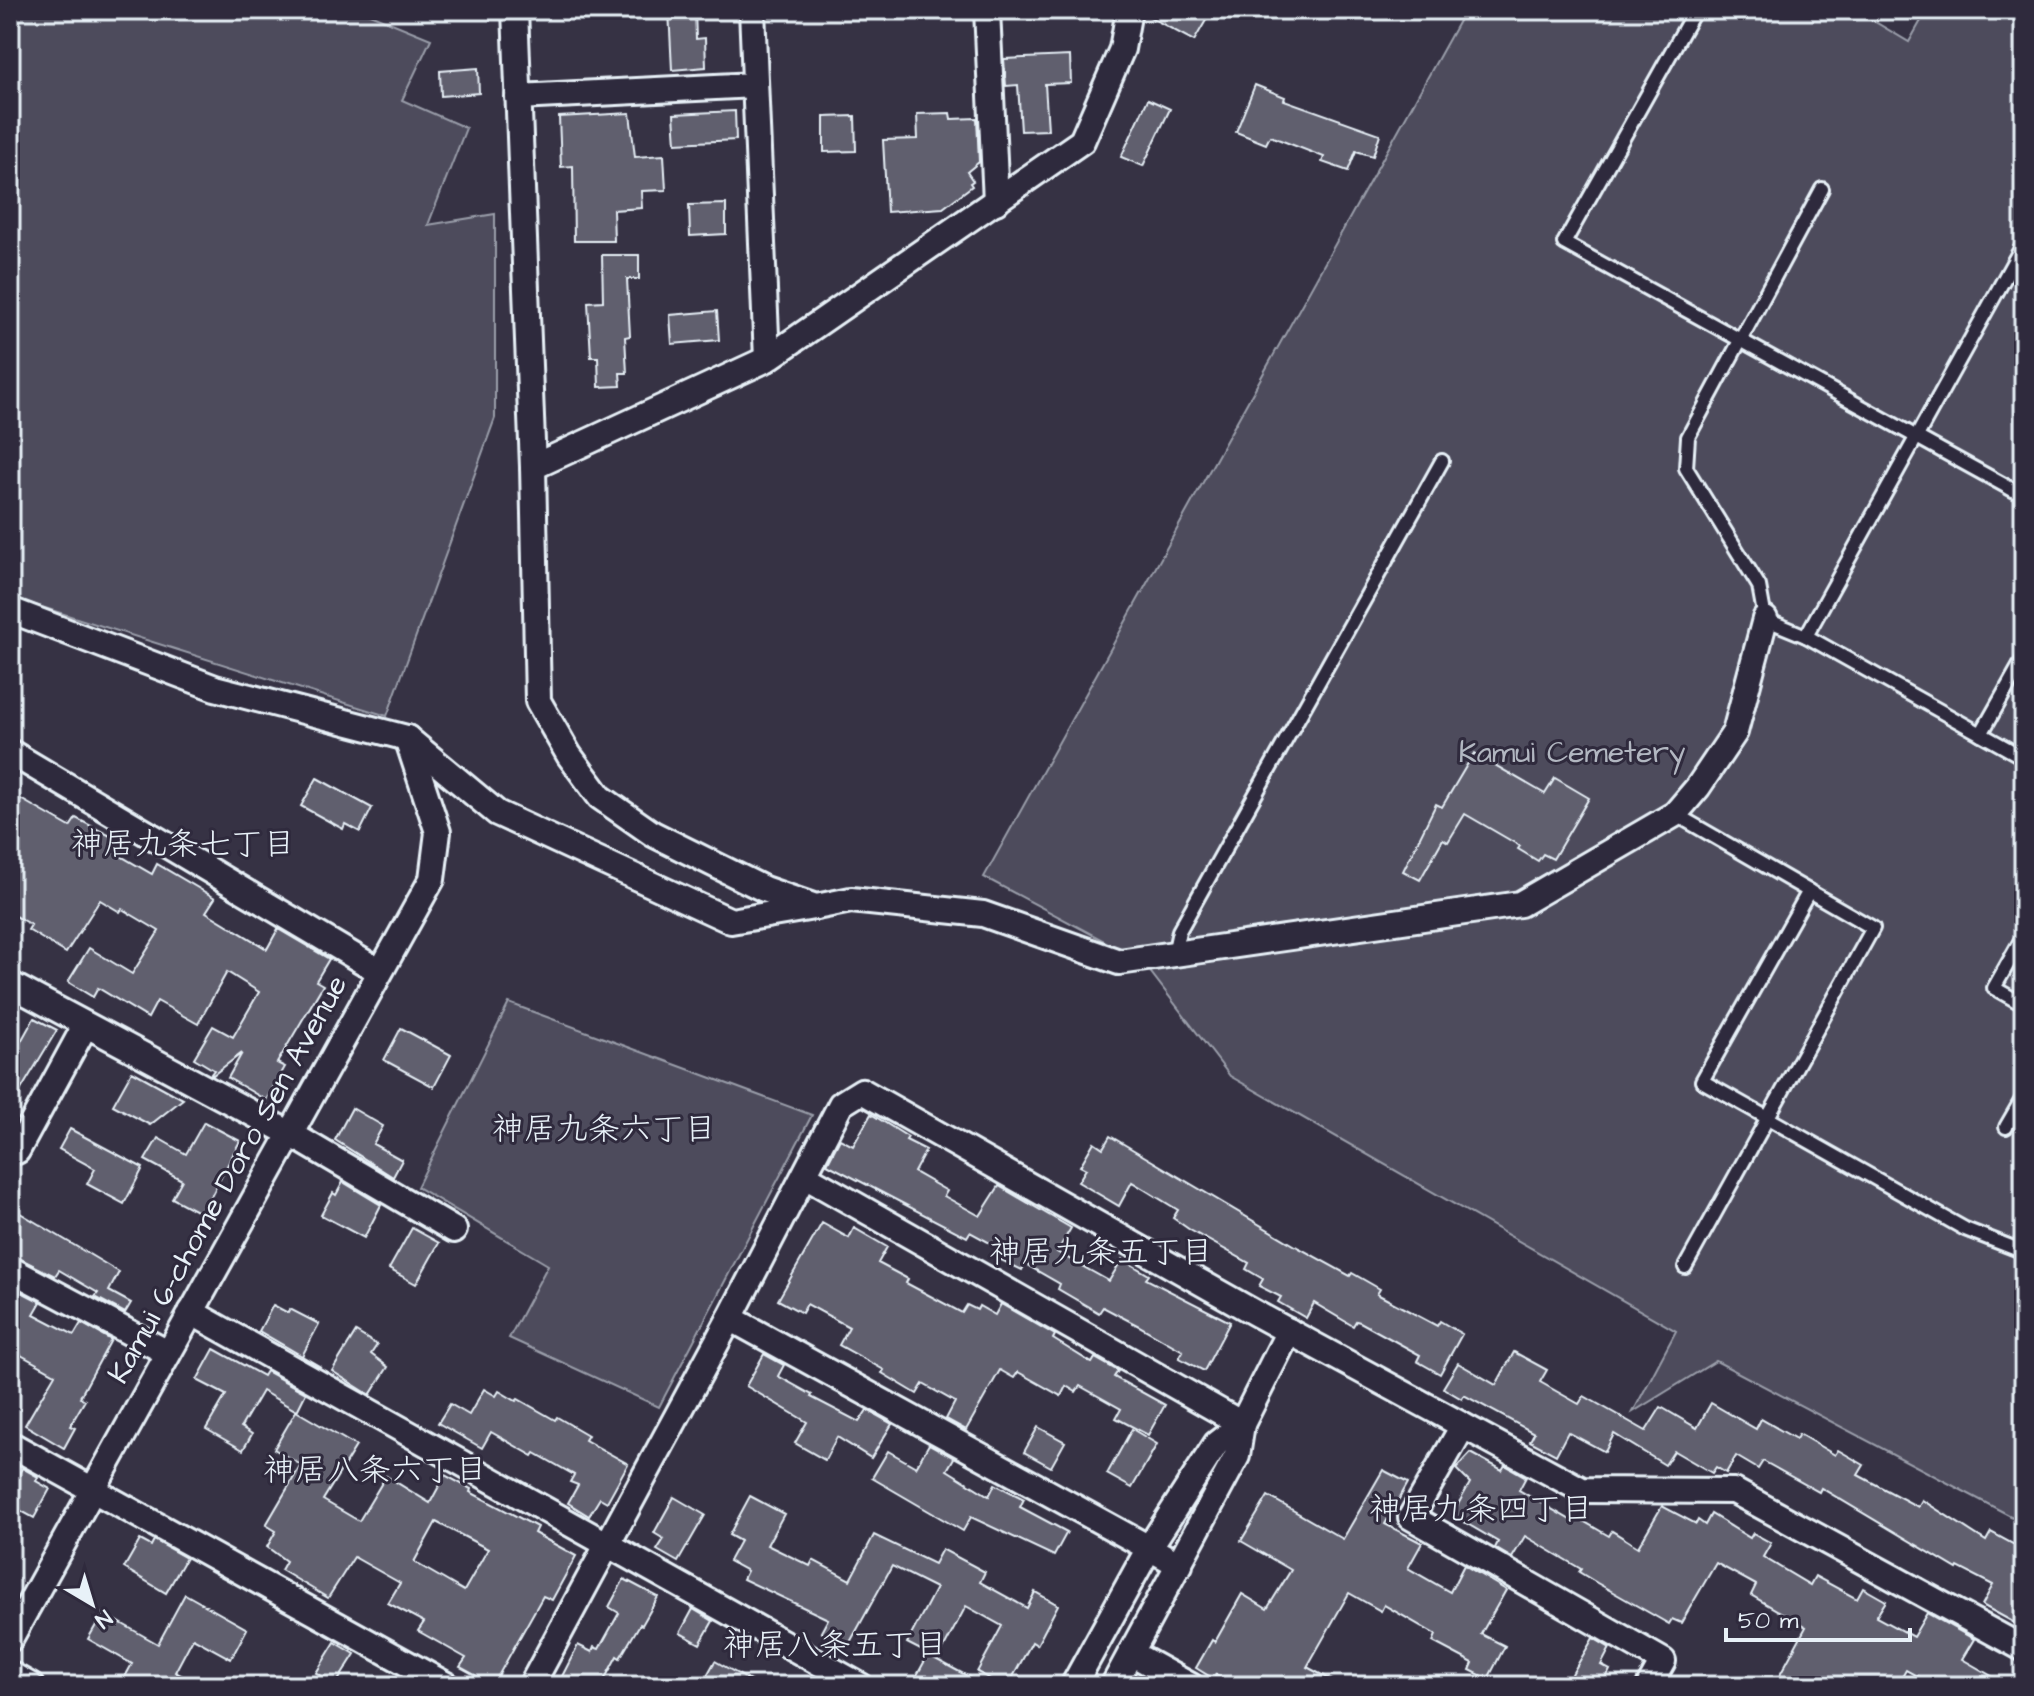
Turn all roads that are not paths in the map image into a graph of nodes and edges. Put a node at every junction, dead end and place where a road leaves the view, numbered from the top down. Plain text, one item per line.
1 (515, 10) edge
2 (752, 10) edge
3 (987, 10) edge
4 (1129, 10) edge
5 (1695, 10) edge
6 (755, 85) junction
7 (518, 97) junction
8 (1822, 189) dead end
9 (996, 202) junction
10 (2024, 243) edge
11 (1741, 341) junction
12 (767, 359) junction
13 (1915, 438) junction
14 (1442, 461) dead end
15 (533, 467) junction
16 (2024, 496) edge
17 (10, 610) edge
18 (1765, 619) junction
19 (1806, 636) junction
20 (2024, 658) edge
21 (1981, 734) junction
22 (407, 738) junction
23 (10, 752) edge
24 (2024, 758) edge
25 (1675, 814) junction
26 (1809, 891) junction
27 (816, 907) junction
28 (2024, 935) edge
29 (1174, 954) junction
30 (379, 971) junction
31 (10, 984) edge
32 (2024, 1005) edge
33 (85, 1026) junction
34 (2024, 1096) edge
35 (1768, 1117) junction
36 (2006, 1127) dead end
37 (289, 1133) junction
38 (10, 1148) edge
39 (805, 1176) junction
40 (454, 1230) dead end
41 (2024, 1252) edge
42 (1685, 1267) dead end
43 (10, 1269) edge
44 (191, 1312) junction
45 (730, 1318) junction
46 (1289, 1331) junction
47 (168, 1353) junction
48 (1242, 1424) junction
49 (1463, 1426) junction
50 (10, 1444) edge
51 (92, 1489) junction
52 (607, 1543) junction
53 (1149, 1548) junction
54 (1180, 1565) junction
55 (10, 1639) edge
56 (2024, 1649) edge
57 (1131, 1653) junction
58 (10, 1674) edge
59 (31, 1686) edge
60 (448, 1686) edge
61 (531, 1686) edge
62 (861, 1686) edge
63 (1073, 1686) edge
64 (1113, 1686) edge
65 (1191, 1686) edge
66 (1649, 1686) edge

1 - 7 street
2 - 6 street
3 - 9 street
4 - 9 street
5 - 11 lane
6 - 7 street
6 - 12 street
7 - 15 street
8 - 11 lane
9 - 12 street
10 - 13 lane
11 - 13 lane
11 - 18 lane
12 - 15 street
13 - 16 lane
13 - 19 lane
14 - 29 lane
15 - 27 street
17 - 22 street
18 - 19 lane
18 - 25 street
19 - 21 lane
20 - 21 lane
21 - 24 lane
22 - 27 street
22 - 30 street, Kamui 6-chome Doro Sen Avenue
23 - 30 street
25 - 26 lane
25 - 29 street
26 - 35 lane
26 - 35 lane
27 - 29 street
28 - 32 lane
30 - 37 street, Kamui 6-chome Doro Sen Avenue
31 - 33 street
33 - 37 street
33 - 38 street
34 - 36 lane
35 - 41 lane
35 - 42 lane
37 - 40 street
37 - 44 street, Kamui 6-chome Doro Sen Avenue
39 - 45 street
39 - 46 street
39 - 48 street
43 - 47 street
44 - 47 street, Kamui 6-chome Doro Sen Avenue
44 - 52 street
45 - 52 street
45 - 53 street
46 - 48 street
46 - 49 street
47 - 51 street, Kamui 6-chome Doro Sen Avenue
48 - 53 street
48 - 54 street
49 - 56 street
49 - 66 street
50 - 51 street
51 - 55 street, Kamui 6-chome Doro Sen Avenue
51 - 60 street
52 - 61 street
52 - 62 street
53 - 54 street
53 - 63 street
54 - 57 street
57 - 64 street
57 - 65 street
58 - 59 street

